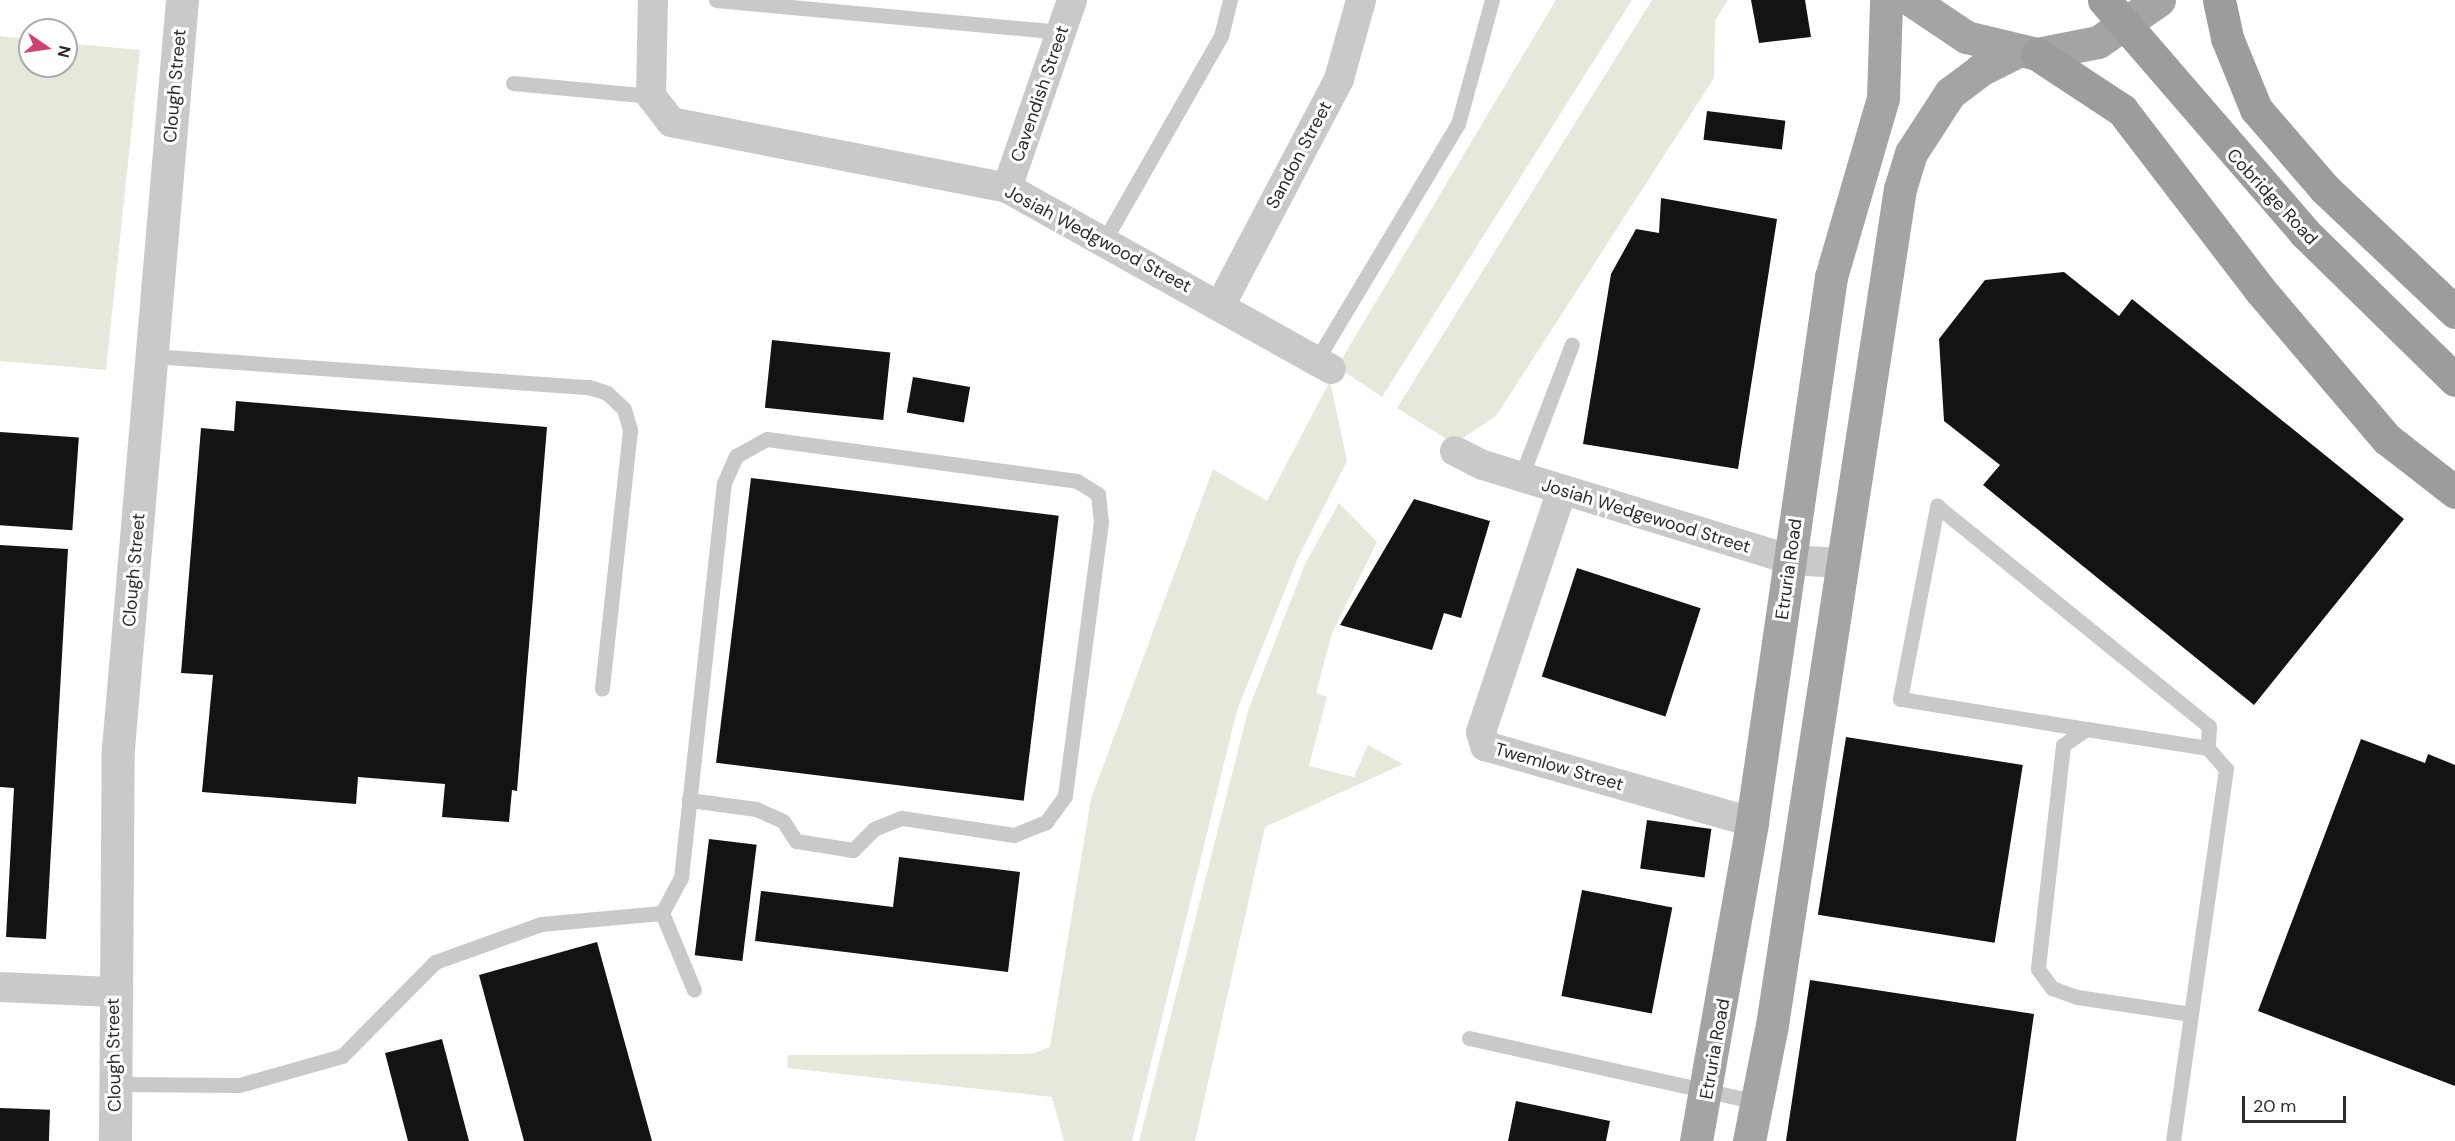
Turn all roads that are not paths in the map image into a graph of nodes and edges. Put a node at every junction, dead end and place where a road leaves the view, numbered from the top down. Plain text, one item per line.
1 (182, 0) edge
2 (653, 0) edge
3 (716, 0) edge
4 (1072, 0) edge
5 (1230, 0) edge
6 (1360, 0) edge
7 (1492, 0) edge
8 (1886, 0) edge
9 (1911, 0) edge
10 (2104, 0) edge
11 (2159, 0) edge
12 (2219, 0) edge
13 (1062, 32) junction
14 (2028, 52) junction
15 (513, 83) dead end
16 (651, 96) junction
17 (1007, 188) junction
18 (1104, 241) junction
19 (1221, 304) junction
20 (2453, 306) edge
21 (1572, 344) dead end
22 (153, 356) junction
23 (1324, 365) joint
24 (2455, 380) edge
25 (1455, 451) dead end
26 (1521, 477) junction
27 (1562, 490) junction
28 (2455, 492) edge
29 (1791, 560) junction
30 (1840, 563) junction
31 (602, 688) dead end
32 (2086, 729) junction
33 (2208, 748) junction
34 (689, 800) junction
35 (1752, 822) junction
36 (662, 913) junction
37 (0, 987) edge
38 (694, 990) dead end
39 (112, 992) junction
40 (2191, 1014) junction
41 (1468, 1038) dead end
42 (114, 1084) junction
43 (1709, 1092) junction
44 (1758, 1102) junction
45 (115, 1141) edge
46 (1696, 1141) edge
47 (1749, 1141) edge
48 (2173, 1141) edge

1 - 22 street, Clough Street
2 - 16 street
3 - 13 lane
4 - 13 street, Cavendish Street
5 - 18 lane
6 - 19 street, Sandon Street
7 - 23 lane
8 - 29 main road, Etruria Road
9 - 14 main road
10 - 24 highway, Cobridge Road, bridge
11 - 14 main road
12 - 20 highway
13 - 17 street, Cavendish Street
14 - 28 highway
14 - 30 main road
15 - 16 lane
16 - 17 street, Josiah Wedgwood Street
17 - 18 street, Josiah Wedgwood Street
18 - 19 street, Josiah Wedgwood Street
19 - 23 street, Josiah Wedgwood Street
21 - 26 lane
22 - 31 lane
22 - 39 street, Clough Street
25 - 26 street, Josiah Wedgewood Street
26 - 27 street, Josiah Wedgewood Street
27 - 29 street, Josiah Wedgewood Street
27 - 35 street, Twemlow Street
29 - 30 street, Josiah Wedgewood Street
29 - 35 main road, Etruria Road
30 - 44 main road
32 - 33 lane
32 - 33 lane
32 - 40 lane
33 - 40 lane
34 - 34 lane
34 - 36 lane
35 - 43 main road, Etruria Road
36 - 38 lane
36 - 42 lane
37 - 39 street
39 - 42 street, Clough Street
40 - 48 lane
41 - 43 lane
42 - 45 street, Clough Street
43 - 44 lane
43 - 46 main road, Etruria Road
44 - 47 main road

